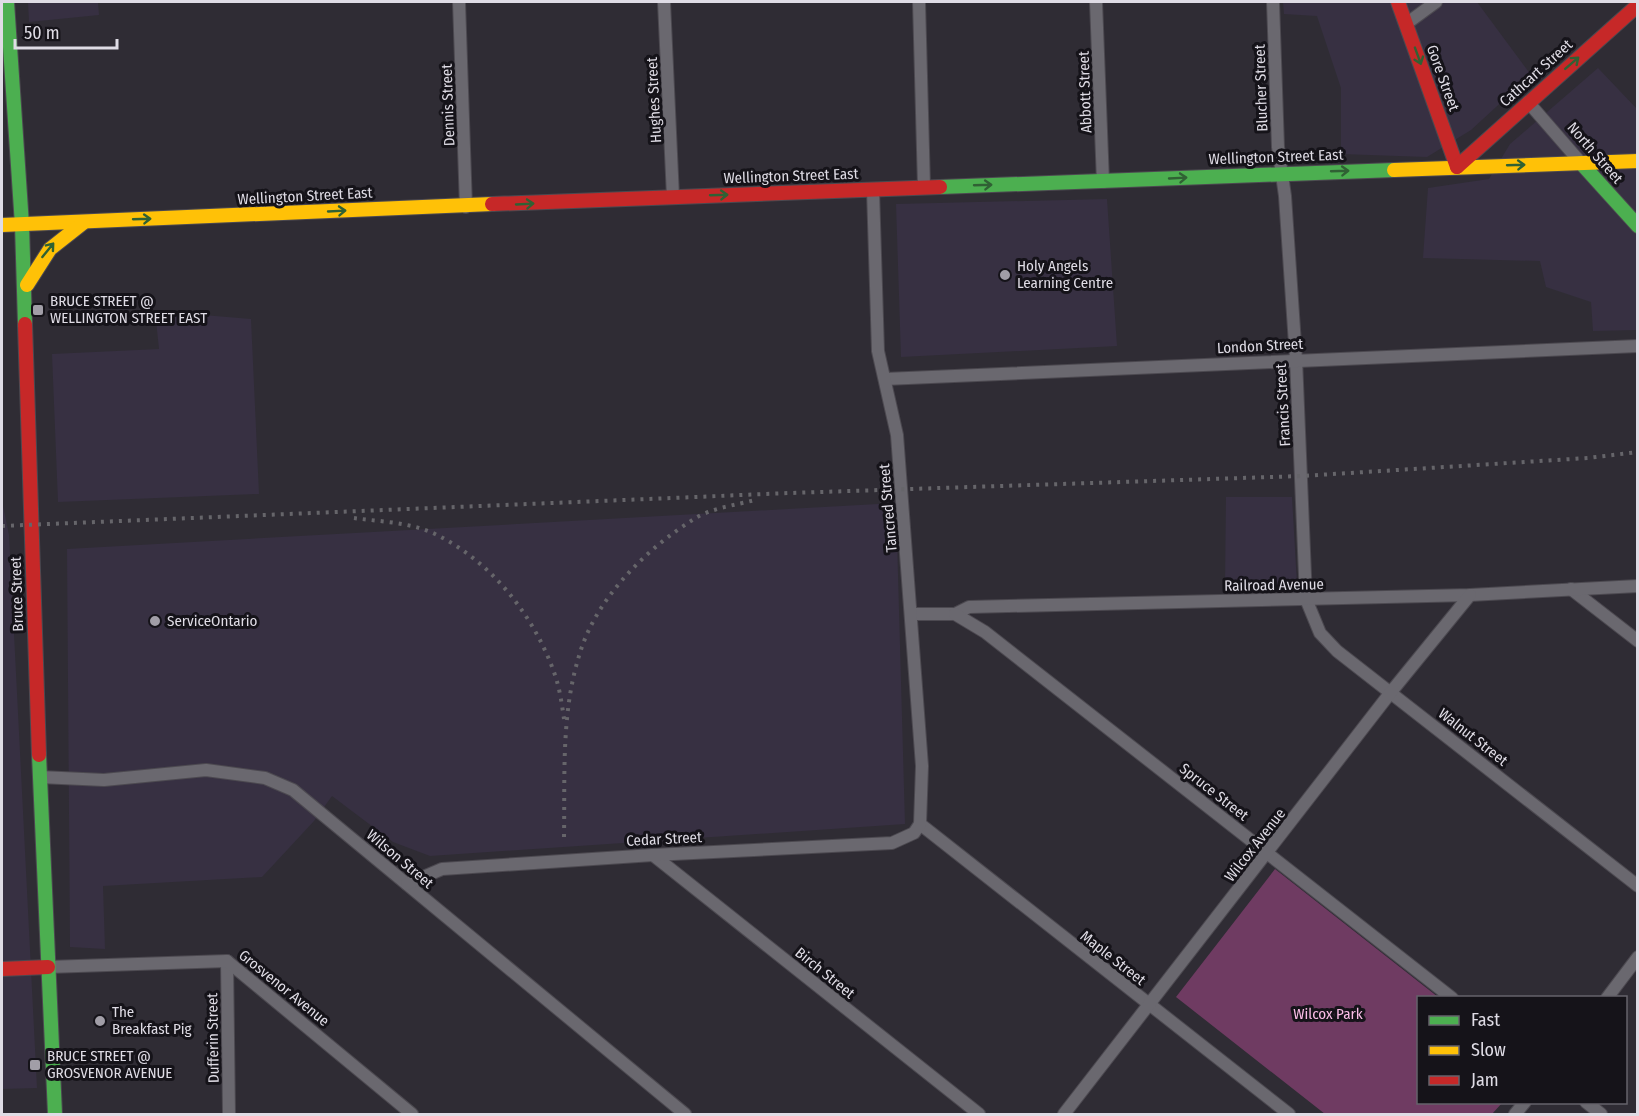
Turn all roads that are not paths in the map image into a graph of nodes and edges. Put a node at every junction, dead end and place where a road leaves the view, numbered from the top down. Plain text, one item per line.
1 (7, 2) edge
2 (459, 2) edge
3 (664, 2) edge
4 (919, 2) edge
5 (1096, 2) edge
6 (1273, 2) edge
7 (1398, 2) edge
8 (1436, 2) edge
9 (1638, 5) edge
10 (1406, 24) junction
11 (7, 90) edge
12 (1528, 102) junction
13 (1638, 161) edge
14 (1581, 162) junction
15 (1457, 167) junction
16 (1281, 173) junction
17 (1103, 182) junction
18 (924, 187) junction
19 (873, 190) junction
20 (673, 197) junction
21 (466, 207) junction
22 (83, 222) junction
23 (2, 225) edge
24 (22, 225) junction
25 (1638, 226) edge
26 (25, 290) junction
27 (1638, 346) edge
28 (1296, 359) junction
29 (885, 379) junction
30 (1638, 586) edge
31 (1571, 589) junction
32 (1470, 595) junction
33 (1306, 599) junction
34 (913, 614) junction
35 (955, 614) junction
36 (1638, 641) edge
37 (1391, 692) junction
38 (40, 777) junction
39 (920, 824) junction
40 (1268, 854) junction
41 (653, 855) junction
42 (406, 884) junction
43 (1638, 886) edge
44 (1638, 957) edge
45 (227, 962) junction
46 (48, 967) junction
47 (2, 969) edge
48 (1449, 996) edge
49 (1609, 996) edge
50 (1148, 1005) junction
51 (1588, 1104) edge
52 (55, 1114) edge
53 (229, 1114) edge
54 (412, 1114) edge
55 (685, 1114) edge
56 (979, 1114) edge
57 (1064, 1114) edge
58 (1289, 1114) edge
59 (1601, 1114) edge

1 - 11 main road, Bruce Street
2 - 21 street, Dennis Street
3 - 20 street, Hughes Street
4 - 18 street
5 - 17 street, Abbott Street
6 - 16 street, Blucher Street
7 - 10 main road, Gore Street
8 - 10 street
12 -> 9 main road, Cathcart Street
10 -> 15 main road, Gore Street
11 - 24 main road, Bruce Street
12 - 14 street, North Street
12 - 15 main road, Cathcart Street
13 - 14 main road, Wellington Street East
15 -> 14 main road, Wellington Street East
14 - 25 main road, North Street
16 -> 15 main road, Wellington Street East
17 -> 16 main road, Wellington Street East
16 - 28 street, Francis Street
18 -> 17 main road, Wellington Street East
18 - 19 main road, Wellington Street East
20 -> 19 main road, Wellington Street East
19 - 29 street, Tancred Street
21 -> 20 main road, Wellington Street East
22 -> 21 main road, Wellington Street East
22 - 24 main road, Wellington Street East
26 -> 22 main road
23 - 24 main road, Wellington Street East
24 - 26 main road, Bruce Street
26 - 38 main road, Bruce Street
27 - 28 street, London Street
28 - 29 street, London Street
28 - 33 street, Francis Street
29 - 34 street, Tancred Street
30 - 31 street, Railroad Avenue
31 - 32 street, Railroad Avenue
31 - 36 street
32 - 33 street, Railroad Avenue
32 - 37 street, Wilcox Avenue
33 - 35 street, Railroad Avenue
33 - 37 street, Walnut Street
34 - 35 street, Railroad Avenue
34 - 39 street, Tancred Street
35 - 40 street, Spruce Street
37 - 40 street, Wilcox Avenue
37 - 43 street, Walnut Street
38 - 42 street, Wilson Street
38 - 46 main road, Bruce Street
39 - 41 street, Cedar Street
39 - 50 street, Maple Street
40 - 48 street, Spruce Street
40 - 50 street, Wilcox Avenue
41 - 42 street, Cedar Street
41 - 56 street, Birch Street
42 - 55 street, Wilson Street
44 - 49 street
45 - 46 street, Grosvenor Avenue
45 - 53 street, Dufferin Street
45 - 54 street, Grosvenor Avenue
46 - 47 main road, Grosvenor Avenue
46 - 52 main road, Bruce Street
50 - 57 street, Wilcox Avenue
50 - 58 street, Maple Street
51 - 59 street

